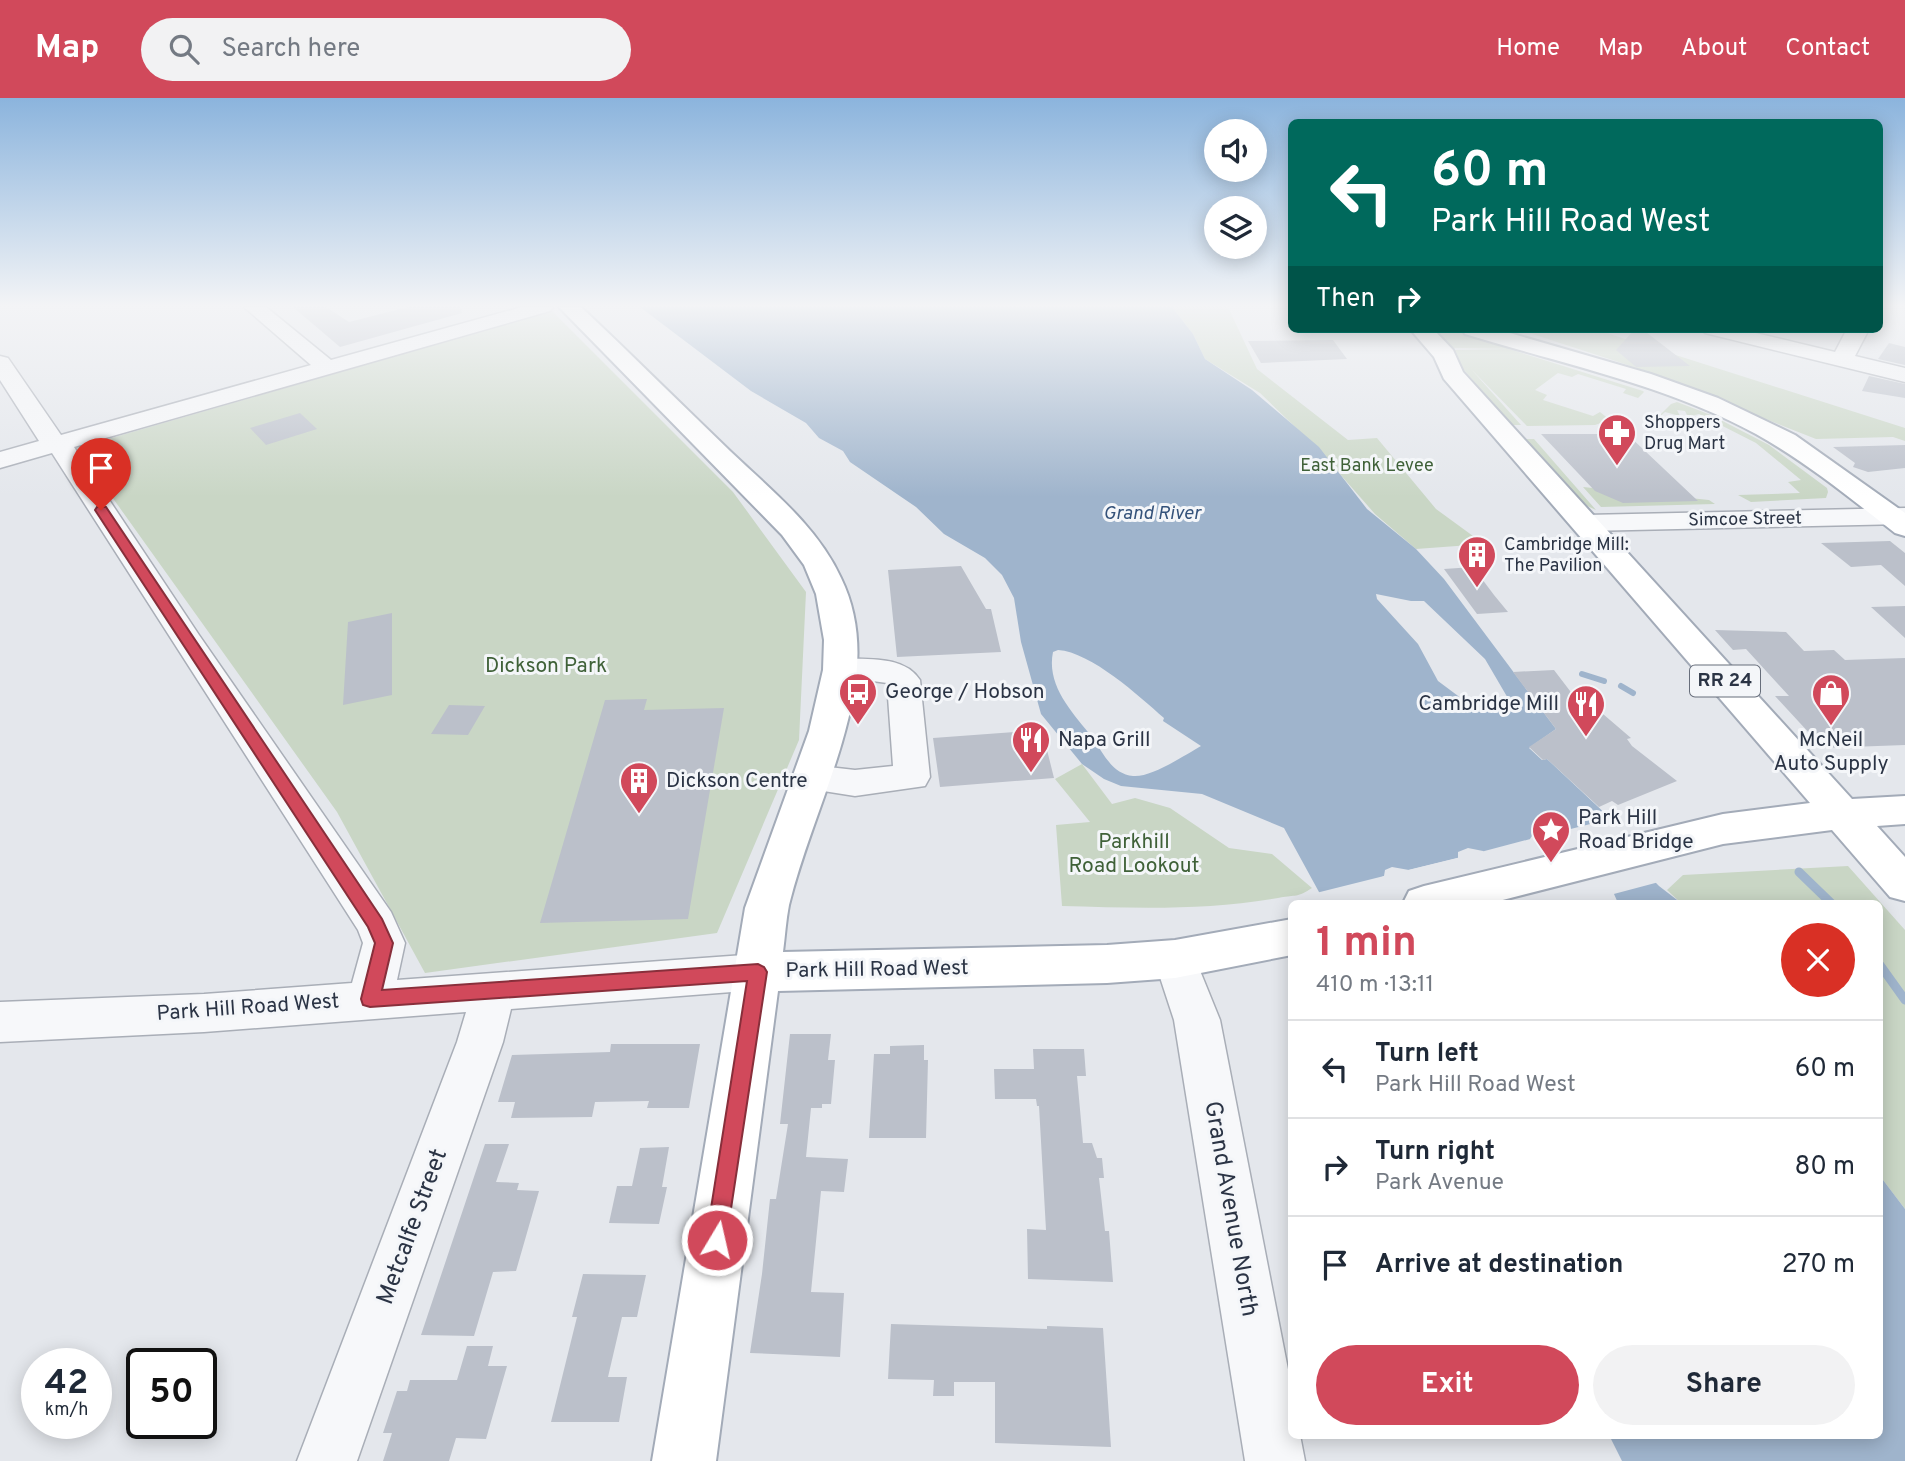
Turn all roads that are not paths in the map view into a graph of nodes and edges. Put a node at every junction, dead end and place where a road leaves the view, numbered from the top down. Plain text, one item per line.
1 (5, 371) edge
2 (319, 371) edge
3 (633, 371) edge
4 (1451, 371) edge
5 (1609, 371) edge
6 (1887, 371) edge
7 (1905, 375) edge
8 (59, 444) junction
9 (0, 460) edge
10 (1901, 520) edge
11 (1586, 523) junction
12 (841, 668) junction
13 (811, 778) junction
14 (1905, 810) edge
15 (1842, 814) junction
16 (1905, 886) edge
17 (1436, 900) edge
18 (1288, 938) edge
19 (1175, 959) junction
20 (758, 972) junction
21 (494, 991) junction
22 (370, 999) junction
23 (0, 1022) edge
24 (327, 1461) edge
25 (684, 1461) edge
26 (1275, 1461) edge

1 - 8 street
2 - 8 street
3 - 12 main road
4 - 11 main road, RR 24
5 - 10 main road
6 - 7 street
8 - 9 street
8 - 22 street
10 - 11 street, Simcoe Street
11 - 15 main road, RR 24
12 - 13 main road
12 - 13 street
13 - 20 main road
14 - 15 main road
15 - 16 main road, RR 24
15 - 17 main road
18 - 19 main road, Park Hill Road West
19 - 20 main road, Park Hill Road West
19 - 26 street, Grand Avenue North
20 - 21 street, Park Hill Road West
20 - 25 main road
21 - 22 street, Park Hill Road West
21 - 24 street, Metcalfe Street
22 - 23 street, Park Hill Road West

